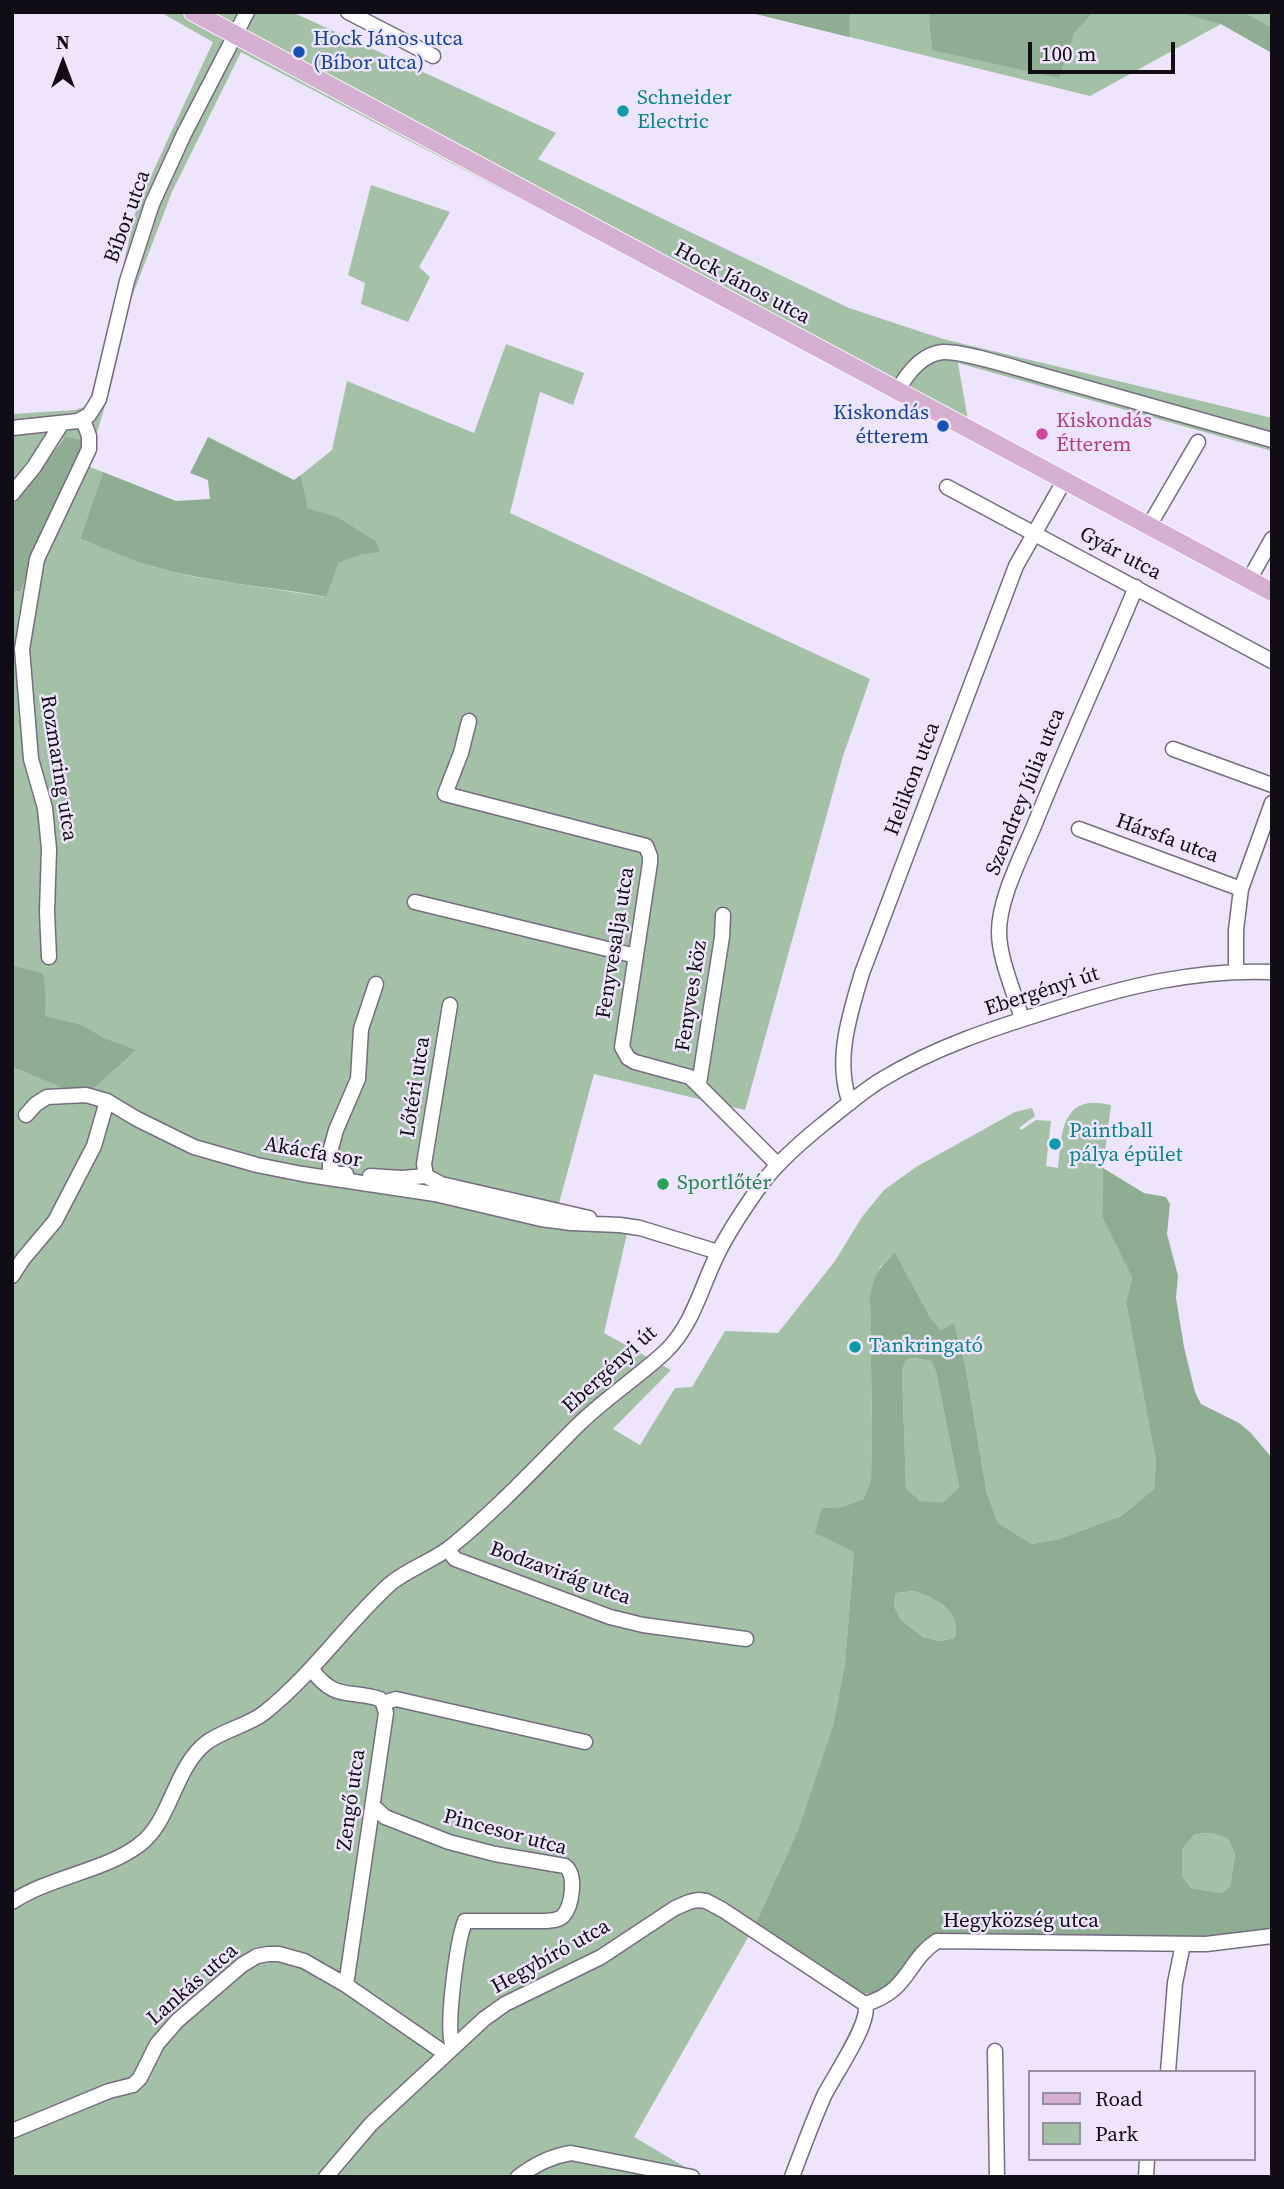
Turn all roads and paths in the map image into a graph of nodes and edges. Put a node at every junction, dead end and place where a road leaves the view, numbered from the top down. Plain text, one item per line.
1 (193, 12) edge
2 (247, 12) edge
3 (348, 12) edge
4 (235, 35) junction
5 (433, 56) dead end
6 (897, 393) junction
7 (83, 420) junction
8 (62, 423) junction
9 (12, 428) edge
10 (1272, 440) edge
11 (1198, 442) dead end
12 (1064, 481) junction
13 (947, 487) dead end
14 (12, 494) edge
15 (1149, 526) junction
16 (1034, 532) junction
17 (1272, 539) edge
18 (1249, 580) junction
19 (1136, 587) junction
20 (1272, 592) edge
21 (1272, 660) edge
22 (469, 721) dead end
23 (1173, 749) dead end
24 (1272, 785) edge
25 (1272, 803) edge
26 (1079, 829) dead end
27 (1241, 889) junction
28 (415, 902) dead end
29 (723, 915) dead end
30 (636, 956) junction
31 (49, 957) dead end
32 (1236, 971) junction
33 (1272, 972) edge
34 (376, 984) dead end
35 (450, 1005) dead end
36 (1022, 1019) junction
37 (699, 1084) junction
38 (107, 1101) junction
39 (850, 1103) junction
40 (26, 1115) dead end
41 (778, 1165) junction
42 (426, 1176) junction
43 (598, 1224) junction
44 (718, 1252) junction
45 (12, 1276) edge
46 (448, 1550) junction
47 (746, 1639) dead end
48 (312, 1670) junction
49 (383, 1703) junction
50 (585, 1742) dead end
51 (373, 1806) junction
52 (12, 1902) edge
53 (1272, 1936) edge
54 (1183, 1944) junction
55 (346, 1985) junction
56 (865, 2004) junction
57 (995, 2050) dead end
58 (450, 2051) junction
59 (1168, 2070) edge
60 (12, 2131) edge
61 (326, 2177) edge
62 (518, 2177) edge
63 (692, 2177) edge
64 (792, 2177) edge
65 (997, 2177) edge

1 - 4 main road, Hock János utca
2 - 4 street, Bíbor utca
3 - 5 street
4 - 6 main road, Hock János utca
4 - 7 street, Bíbor utca
6 - 10 street
6 - 12 main road, Hock János utca
7 - 8 street
7 - 31 street, Rozmaring utca
8 - 9 street
8 - 14 street
11 - 15 street
12 - 15 main road, Hock János utca
12 - 16 street, Helikon utca
13 - 16 street, Gyár utca
15 - 18 main road, Hock János utca
16 - 19 street, Gyár utca
16 - 39 street, Helikon utca
17 - 18 street
18 - 20 main road, Hock János utca
19 - 21 street, Gyár utca
19 - 36 street, Szendrey Júlia utca
22 - 30 street, Fenyvesalja utca
23 - 24 street
25 - 27 street
26 - 27 street, Hársfa utca
27 - 32 street
28 - 30 street
29 - 37 street, Fenyves köz
30 - 37 street, Fenyvesalja utca
32 - 33 street, Ebergényi út
32 - 36 street, Ebergényi út
34 - 42 street
35 - 42 street, Lőtéri utca
36 - 39 street, Ebergényi út
37 - 41 street, Fenyvesalja utca
38 - 40 street
38 - 43 street, Akácfa sor
38 - 45 street
39 - 41 street, Ebergényi út
41 - 44 street, Ebergényi út
42 - 43 street
43 - 44 street, Akácfa sor
44 - 46 street, Ebergényi út
46 - 47 street, Bodzavirág utca
46 - 48 street, Ebergényi út
48 - 49 street
48 - 52 street, Ebergényi út
49 - 50 street
49 - 51 street, Zengő utca
51 - 55 street, Zengő utca
51 - 58 street, Pincesor utca
53 - 54 street, Hegyközség utca
54 - 56 street, Hegyközség utca
54 - 59 street
55 - 58 street, Lankás utca
55 - 60 street, Lankás utca
56 - 58 street, Hegybíró utca
56 - 64 street
57 - 65 street
58 - 61 street, Hegybíró utca
62 - 63 street

